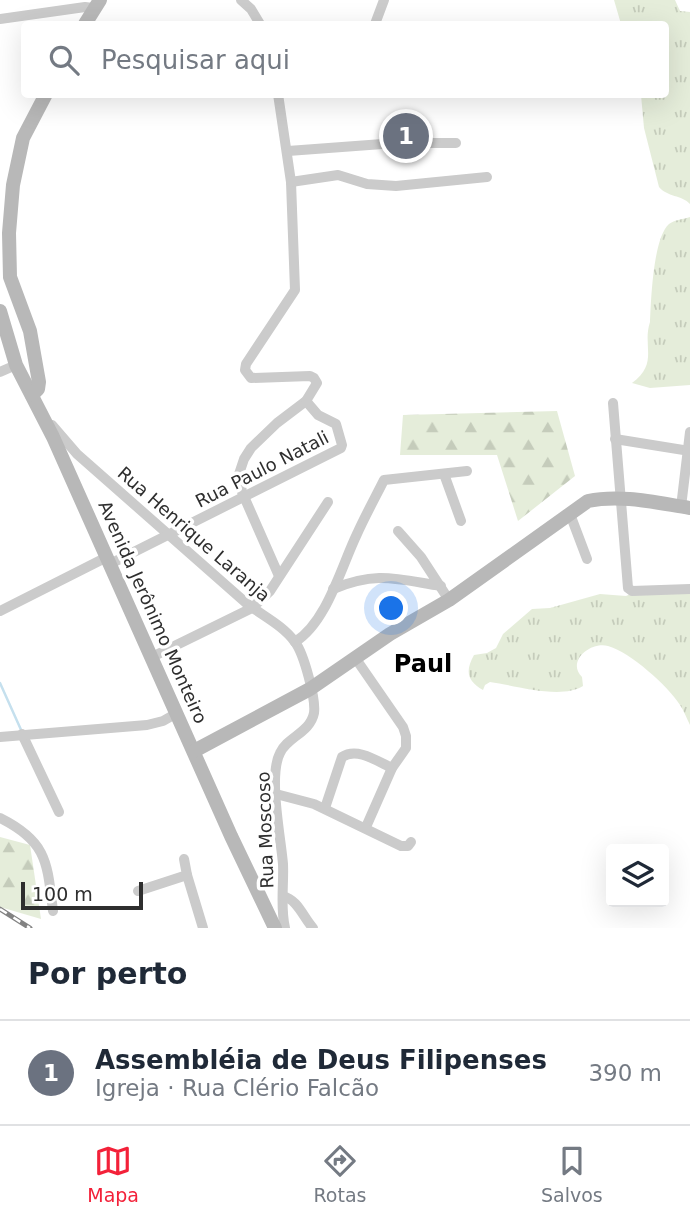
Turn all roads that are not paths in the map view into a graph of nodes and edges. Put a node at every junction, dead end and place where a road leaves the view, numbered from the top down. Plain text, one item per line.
1 (241, 0) edge
2 (384, 0) edge
3 (96, 4) edge
4 (0, 19) edge
5 (87, 21) edge
6 (258, 21) edge
7 (376, 21) edge
8 (44, 98) edge
9 (279, 98) edge
10 (456, 143) dead end
11 (288, 151) junction
12 (487, 177) dead end
13 (291, 182) junction
14 (0, 311) edge
15 (16, 365) junction
16 (0, 372) edge
17 (32, 396) junction
18 (306, 401) junction
19 (613, 403) dead end
20 (40, 411) junction
21 (690, 432) edge
22 (615, 439) junction
23 (689, 451) edge
24 (467, 471) dead end
25 (444, 474) junction
26 (244, 498) junction
27 (622, 499) junction
28 (328, 502) dead end
29 (686, 507) edge
30 (570, 514) junction
31 (461, 521) dead end
32 (398, 531) dead end
33 (171, 534) junction
34 (587, 559) dead end
35 (108, 561) junction
36 (279, 576) junction
37 (441, 586) junction
38 (333, 589) junction
39 (690, 589) edge
40 (449, 600) junction
41 (252, 608) junction
42 (0, 611) edge
43 (295, 642) junction
44 (152, 657) junction
45 (354, 661) junction
46 (310, 690) junction
47 (378, 698) dead end
48 (177, 713) junction
49 (22, 734) junction
50 (0, 737) edge
51 (194, 751) junction
52 (392, 768) junction
53 (276, 794) junction
54 (324, 808) junction
55 (59, 812) dead end
56 (0, 818) edge
57 (366, 827) junction
58 (411, 842) dead end
59 (184, 859) dead end
60 (187, 875) junction
61 (138, 891) dead end
62 (283, 896) junction
63 (53, 911) dead end
64 (203, 928) edge
65 (275, 928) edge
66 (285, 928) edge
67 (313, 928) edge

1 - 6 street
2 - 7 street
3 - 4 street
3 - 5 street
8 - 17 street
9 - 11 street
10 - 11 street
11 - 13 street
12 - 13 street
13 - 18 street
14 - 15 street, Avenida Jerônimo Monteiro
15 - 16 street
15 - 17 street, Avenida Jerônimo Monteiro
17 - 20 street, Avenida Jerônimo Monteiro
18 - 26 street
18 - 26 street, Rua Paulo Natali
19 - 22 street
20 - 33 street, Rua Henrique Laranja
20 - 35 street, Avenida Jerônimo Monteiro
21 - 23 street
22 - 23 street
22 - 27 street
23 - 29 street
24 - 25 street
25 - 31 street
25 - 38 street
26 - 33 street, Rua Paulo Natali
26 - 36 street
27 - 29 street
27 - 30 street
27 - 39 street
28 - 36 street
30 - 34 street
30 - 40 street
32 - 37 street
33 - 35 street, Rua Paulo Natali
33 - 41 street, Rua Henrique Laranja
35 - 42 street, Rua Paulo Natali
35 - 44 street, Avenida Jerônimo Monteiro
36 - 41 street
37 - 38 street
37 - 40 street
38 - 43 street
40 - 45 street
41 - 43 street, Rua Henrique Laranja
41 - 44 street
43 - 46 street, Rua Henrique Laranja
44 - 48 street, Avenida Jerônimo Monteiro
45 - 46 street
45 - 47 street
45 - 52 street
46 - 51 street
46 - 53 street, Rua Moscoso
48 - 49 street
48 - 51 street, Avenida Jerônimo Monteiro
49 - 50 street
49 - 55 street
51 - 65 street, Avenida Jerônimo Monteiro
52 - 54 street
52 - 57 street
53 - 54 street
53 - 62 street, Rua Moscoso
54 - 57 street
56 - 63 street
57 - 58 street
59 - 60 street
60 - 61 street
60 - 64 street
62 - 66 street
62 - 67 street, Rua Moscoso

